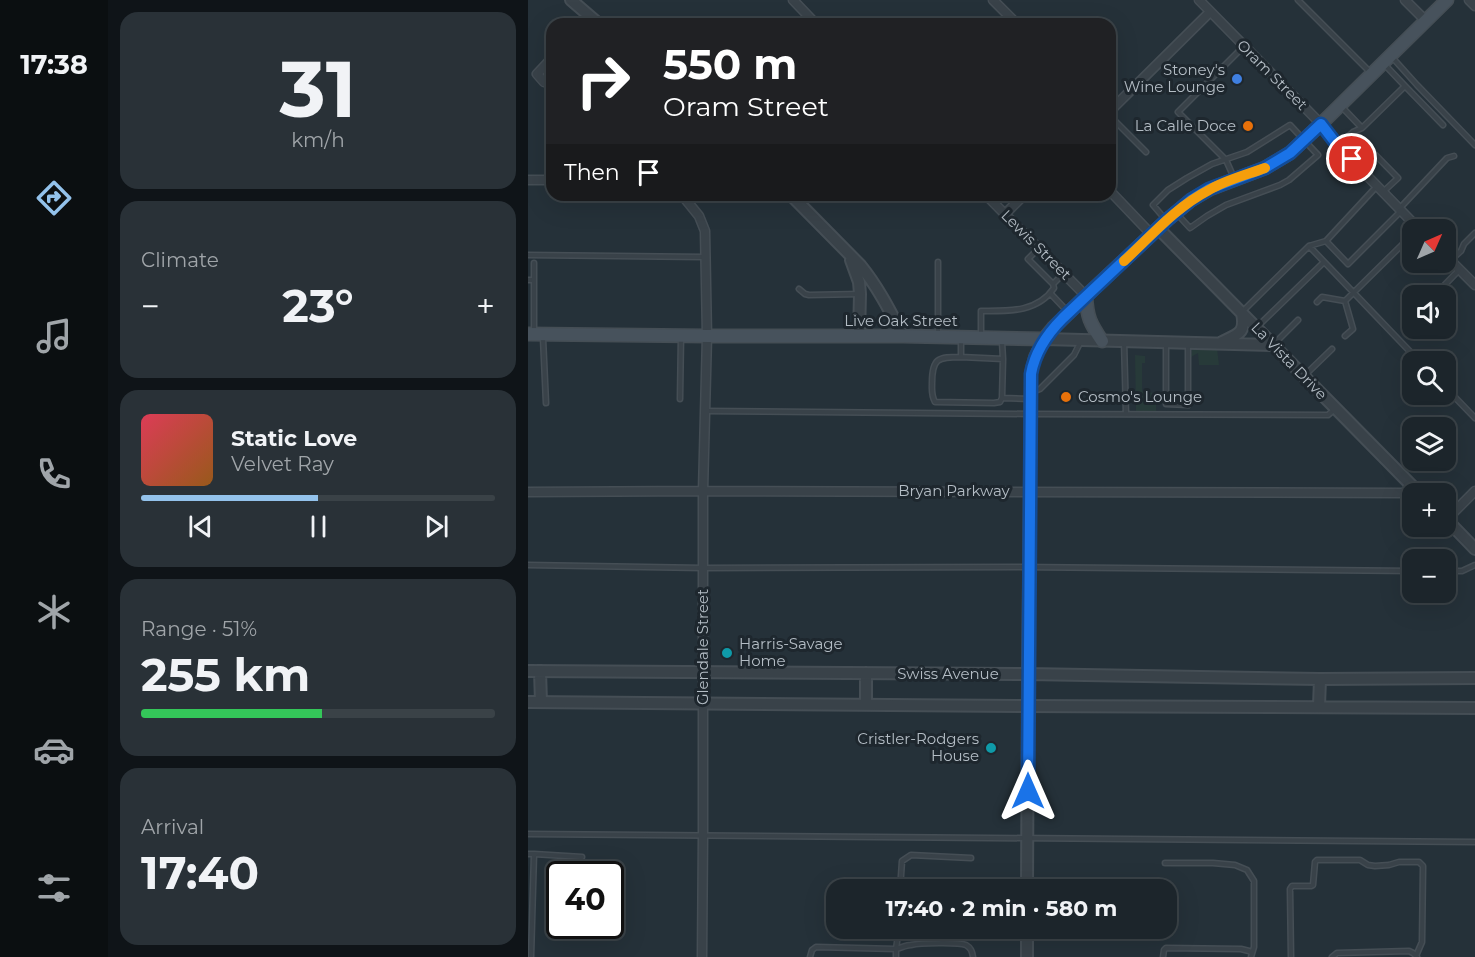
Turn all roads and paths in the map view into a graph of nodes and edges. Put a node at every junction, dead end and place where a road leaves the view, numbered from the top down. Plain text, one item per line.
1 (571, 0) edge
2 (793, 0) edge
3 (993, 0) edge
4 (1198, 0) edge
5 (1298, 0) edge
6 (1405, 0) edge
7 (1447, 0) edge
8 (1469, 0) edge
9 (1475, 6) edge
10 (1210, 12) junction
11 (588, 18) edge
12 (810, 18) edge
13 (1011, 18) edge
14 (1426, 21) junction
15 (1244, 46) junction
16 (1387, 59) junction
17 (546, 64) edge
18 (1372, 74) junction
19 (544, 82) dead end
20 (1405, 86) junction
21 (1116, 105) edge
22 (1340, 106) junction
23 (1116, 122) edge
24 (1321, 124) junction
25 (1443, 125) dead end
26 (1362, 128) junction
27 (1353, 132) junction
28 (1304, 140) junction
29 (1475, 145) edge
30 (1338, 146) junction
31 (1146, 152) dead end
32 (1454, 156) dead end
33 (1226, 160) junction
34 (1234, 179) junction
35 (528, 180) edge
36 (546, 180) edge
37 (1380, 189) junction
38 (1116, 195) edge
39 (687, 201) edge
40 (797, 201) edge
41 (992, 201) edge
42 (1018, 201) edge
43 (1400, 209) junction
44 (1005, 214) junction
45 (1408, 219) edge
46 (1163, 224) junction
47 (1475, 233) edge
48 (1326, 241) junction
49 (1402, 245) edge
50 (1309, 246) junction
51 (1039, 248) junction
52 (849, 254) junction
53 (1456, 254) edge
54 (528, 255) edge
55 (705, 257) junction
56 (938, 262) dead end
57 (1324, 262) junction
58 (534, 263) dead end
59 (1456, 266) edge
60 (1460, 270) junction
61 (1063, 273) junction
62 (528, 280) edge
63 (534, 280) junction
64 (1053, 284) junction
65 (1445, 285) edge
66 (1475, 285) edge
67 (799, 290) dead end
68 (1050, 293) junction
69 (1353, 293) junction
70 (860, 294) junction
71 (528, 296) edge
72 (534, 296) junction
73 (1086, 296) junction
74 (1317, 302) dead end
75 (1345, 302) junction
76 (1069, 312) junction
77 (1242, 313) junction
78 (1298, 320) dead end
79 (1257, 327) junction
80 (535, 334) edge
81 (681, 336) junction
82 (707, 336) junction
83 (859, 336) junction
84 (903, 336) junction
85 (938, 336) junction
86 (1346, 336) dead end
87 (962, 337) junction
88 (981, 337) junction
89 (1002, 338) junction
90 (1044, 339) junction
91 (1081, 340) junction
92 (1102, 341) junction
93 (1124, 341) junction
94 (1166, 341) junction
95 (1188, 342) junction
96 (1221, 342) junction
97 (1274, 345) junction
98 (1332, 350) dead end
99 (1409, 351) edge
100 (961, 357) junction
101 (1003, 359) junction
102 (1304, 376) junction
103 (1031, 396) junction
104 (1002, 398) junction
105 (1456, 398) edge
106 (680, 399) dead end
107 (546, 403) dead end
108 (1335, 408) junction
109 (705, 411) junction
110 (1031, 414) junction
111 (1126, 414) junction
112 (1475, 418) edge
113 (1410, 483) edge
114 (703, 491) junction
115 (1030, 491) junction
116 (1475, 491) edge
117 (528, 492) edge
118 (1402, 493) edge
119 (1456, 510) edge
120 (1456, 530) edge
121 (1475, 549) edge
122 (528, 565) edge
123 (1475, 565) edge
124 (1029, 567) junction
125 (703, 568) junction
126 (1402, 571) edge
127 (1456, 571) edge
128 (528, 671) edge
129 (540, 671) junction
130 (703, 672) junction
131 (866, 673) junction
132 (1028, 674) junction
133 (1475, 678) edge
134 (1320, 679) junction
135 (528, 702) edge
136 (541, 702) junction
137 (703, 703) junction
138 (866, 704) junction
139 (1028, 706) junction
140 (1319, 706) junction
141 (1475, 708) edge
142 (528, 834) edge
143 (703, 835) junction
144 (1027, 838) junction
145 (1475, 842) edge
146 (528, 854) edge
147 (534, 854) junction
148 (582, 857) dead end
149 (971, 858) dead end
150 (1165, 863) dead end
151 (901, 879) edge
152 (1027, 879) edge
153 (897, 939) edge
154 (1027, 939) edge
155 (896, 949) junction
156 (530, 953) edge
157 (1252, 955) edge
158 (1417, 956) edge
159 (702, 957) edge
160 (810, 957) edge
161 (896, 957) edge
162 (973, 957) edge
163 (1027, 957) edge
164 (1163, 957) edge
165 (1291, 957) edge
166 (1332, 957) edge

1 - 11 street
2 - 12 street
3 - 13 street
4 - 10 street, Oram Street
5 - 18 lane
6 - 14 street
7 - 14 main road
8 - 9 street
10 - 15 street, Oram Street
10 - 21 street
14 - 16 main road
15 - 24 street, Oram Street
15 - 33 lane
16 - 18 main road
16 - 20 lane
16 - 29 lane
17 - 19 street
18 - 22 main road
20 - 25 lane
20 - 26 lane
22 - 24 main road
22 - 26 lane
23 - 31 lane
24 - 28 main road
24 - 30 street, Oram Street
26 - 27 lane
27 - 30 lane
27 - 37 lane
28 - 33 lane
28 - 34 main road
28 - 46 lane
30 - 37 street, Oram Street
32 - 43 lane
33 - 34 lane
33 - 46 lane
34 - 46 main road
35 - 36 street
37 - 43 street, Oram Street
37 - 48 lane
38 - 46 street, La Vista Drive
39 - 55 street, Glendale Street
40 - 52 street
41 - 44 street, Lewis Street
42 - 44 street
43 - 45 street, Oram Street
43 - 48 lane
44 - 51 street, Lewis Street
46 - 73 main road
46 - 77 street, La Vista Drive
47 - 53 lane
48 - 50 lane
49 - 69 lane
50 - 57 lane
50 - 77 lane
51 - 61 street, Lewis Street
51 - 64 lane
52 - 70 street
52 - 84 street
54 - 55 lane
55 - 82 street, Glendale Street
56 - 85 lane
57 - 69 lane
57 - 79 lane
58 - 63 lane
59 - 60 street
60 - 65 lane
60 - 66 street
61 - 64 lane
61 - 73 street, Lewis Street
62 - 63 lane
63 - 72 lane
64 - 68 lane
67 - 70 lane
68 - 76 lane
68 - 88 lane
69 - 75 lane
69 - 99 lane
70 - 83 street
71 - 72 lane
72 - 80 lane
73 - 76 main road
73 - 92 main road
74 - 75 lane
75 - 86 lane
76 - 90 main road
77 - 79 street, La Vista Drive
77 - 96 street
78 - 97 lane
79 - 97 street, La Vista Drive
80 - 81 main road, Live Oak Street
80 - 107 lane
81 - 82 main road, Live Oak Street
81 - 106 lane
82 - 83 main road, Live Oak Street
82 - 109 street, Glendale Street
83 - 84 main road, Live Oak Street
84 - 85 main road, Live Oak Street
85 - 87 main road, Live Oak Street
87 - 88 main road, Live Oak Street
87 - 100 lane
88 - 89 main road, Live Oak Street
89 - 90 main road, Live Oak Street
89 - 101 lane
90 - 91 street, Live Oak Street
90 - 103 street
91 - 92 street, Live Oak Street
91 - 103 lane
92 - 93 street, Live Oak Street
93 - 94 street, Live Oak Street
93 - 111 lane
94 - 95 street, Live Oak Street
94 - 95 lane
95 - 96 street, Live Oak Street
96 - 97 street, Live Oak Street
97 - 102 street, La Vista Drive
98 - 102 lane
100 - 101 lane
100 - 104 lane
101 - 104 lane
102 - 108 street, La Vista Drive
103 - 104 lane
103 - 110 street
105 - 112 lane
108 - 111 lane
108 - 113 street, La Vista Drive
109 - 110 lane
109 - 114 street, Glendale Street
110 - 111 lane
110 - 115 street
114 - 115 street, Bryan Parkway
114 - 117 street, Bryan Parkway
114 - 125 street, Glendale Street
115 - 118 street, Bryan Parkway
115 - 124 street
116 - 119 street
120 - 121 street
122 - 125 lane
123 - 127 lane
124 - 125 lane
124 - 126 lane
124 - 132 street
125 - 130 street, Glendale Street
128 - 129 street, Swiss Avenue
129 - 130 street, Swiss Avenue
129 - 136 street
130 - 131 street, Swiss Avenue
130 - 137 street, Glendale Street
131 - 132 street, Swiss Avenue
131 - 138 street
132 - 134 street, Swiss Avenue
132 - 139 street
133 - 134 street, Swiss Avenue
134 - 140 street
135 - 136 street, Swiss Avenue
136 - 137 street, Swiss Avenue
137 - 138 street, Swiss Avenue
137 - 143 street, Glendale Street
138 - 139 street, Swiss Avenue
139 - 140 street, Swiss Avenue
139 - 144 street
140 - 141 street, Swiss Avenue
142 - 143 lane
143 - 144 lane
143 - 159 street, Glendale Street
144 - 145 lane
144 - 152 street
146 - 147 lane
147 - 148 lane
147 - 156 lane
149 - 151 lane
150 - 157 lane
153 - 155 lane
154 - 163 street
155 - 160 lane
155 - 161 lane
155 - 162 lane
157 - 164 lane
158 - 165 lane
158 - 166 lane

